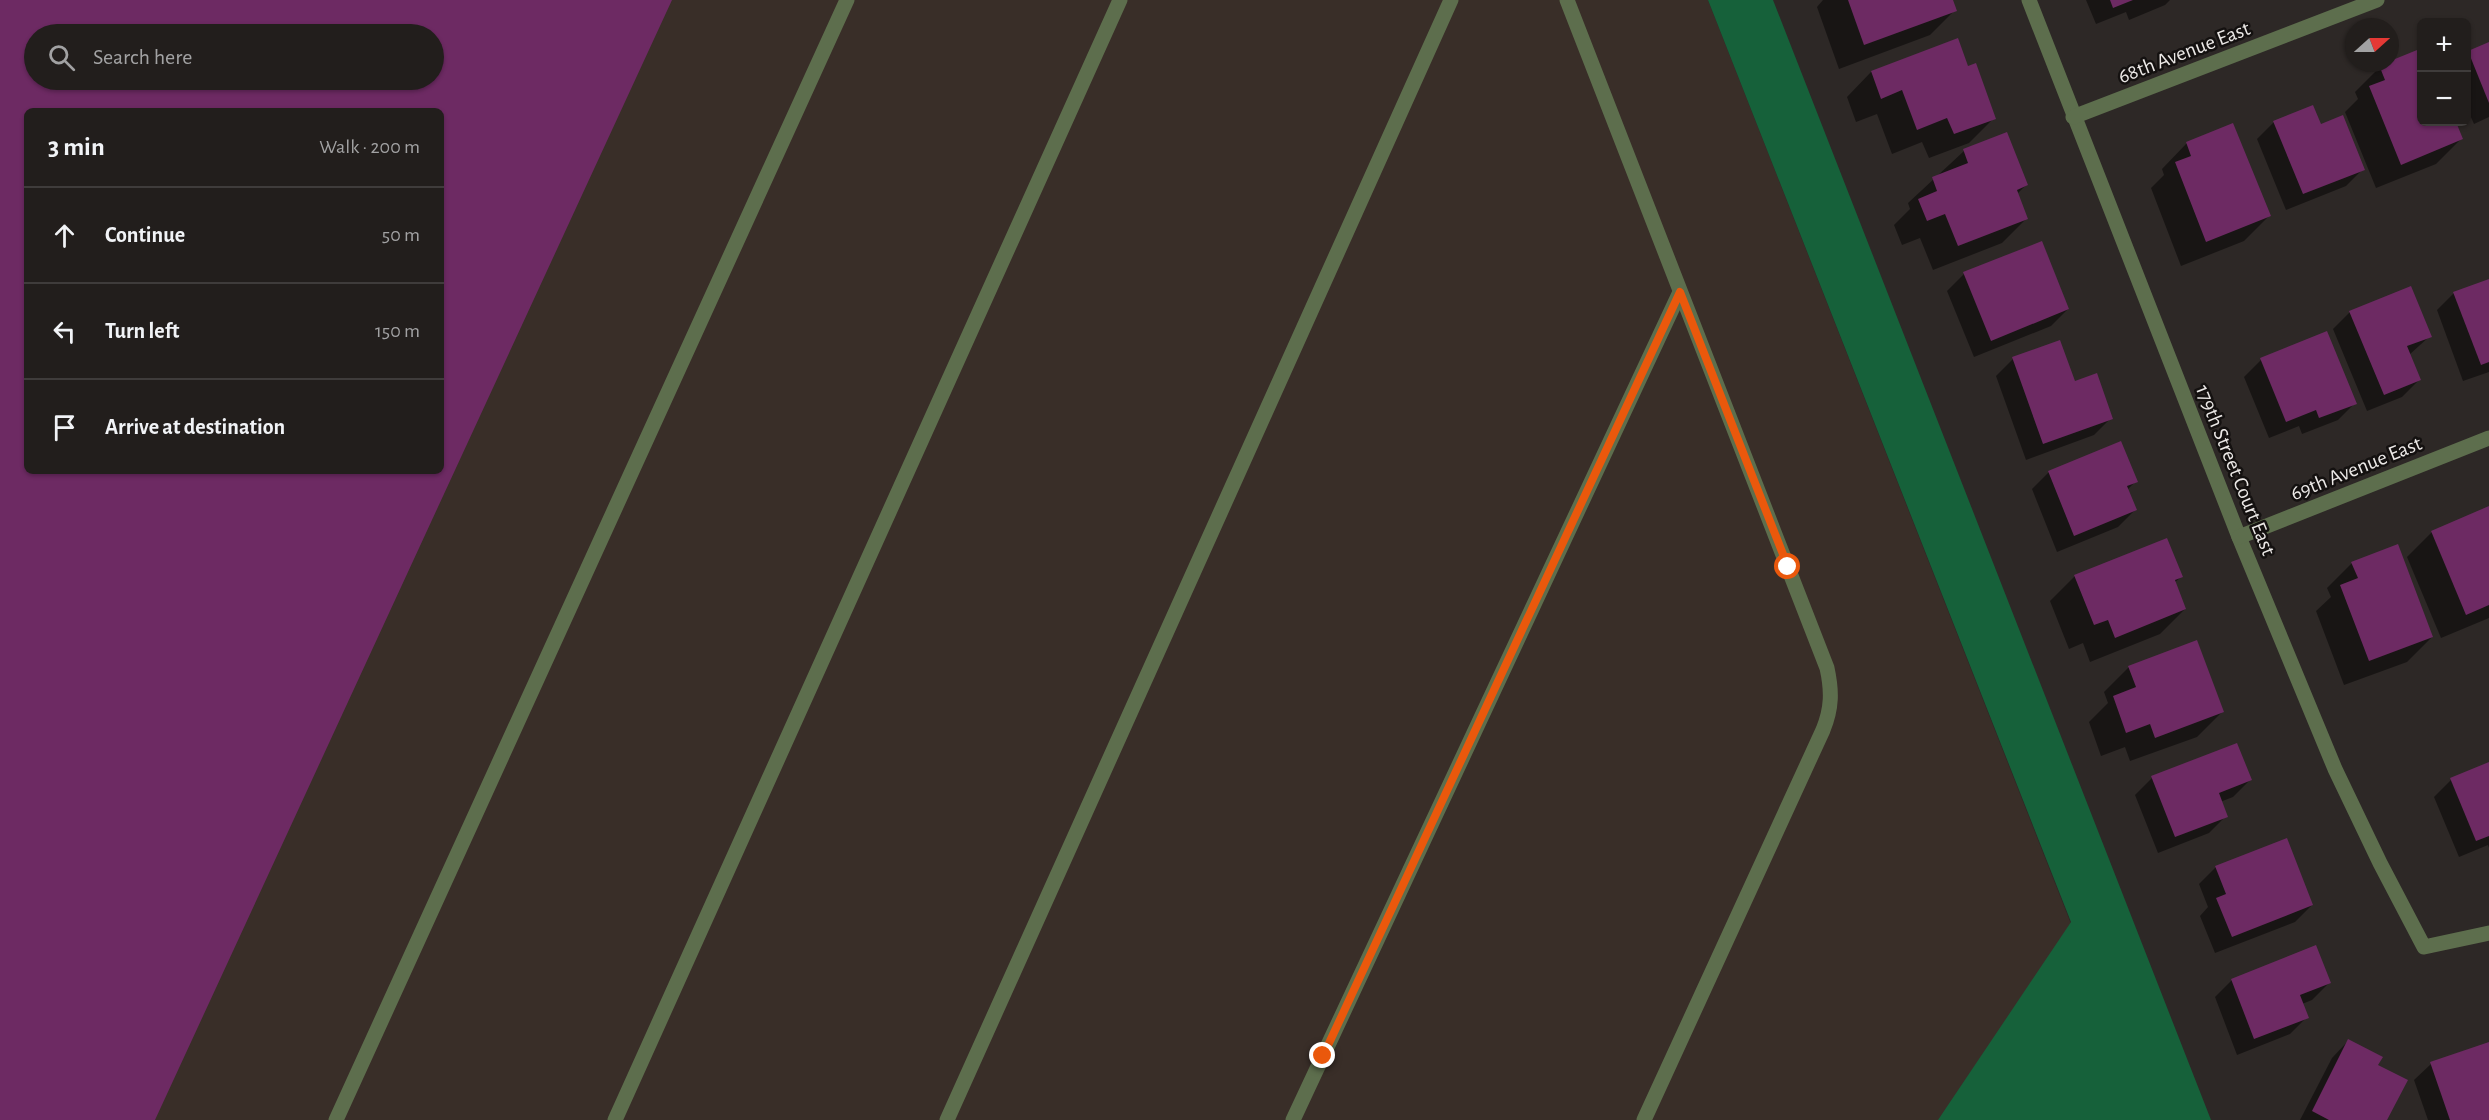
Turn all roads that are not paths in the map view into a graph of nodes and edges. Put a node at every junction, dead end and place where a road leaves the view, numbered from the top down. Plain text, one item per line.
1 (847, 0) edge
2 (1120, 0) edge
3 (1452, 0) edge
4 (1567, 0) edge
5 (2029, 0) edge
6 (2377, 0) edge
7 (2073, 117) junction
8 (1680, 292) junction
9 (2489, 438) edge
10 (2239, 537) junction
11 (2489, 933) edge
12 (336, 1120) edge
13 (615, 1120) edge
14 (947, 1120) edge
15 (1293, 1120) edge
16 (1644, 1120) edge

1 - 12 street
2 - 13 street
3 - 14 street
4 - 8 street
5 - 7 street, 179th Street Court East
6 - 7 street, 68th Avenue East
7 - 10 street, 179th Street Court East
8 - 15 street
8 - 16 street
9 - 10 street, 69th Avenue East
10 - 11 street, 179th Street Court East

